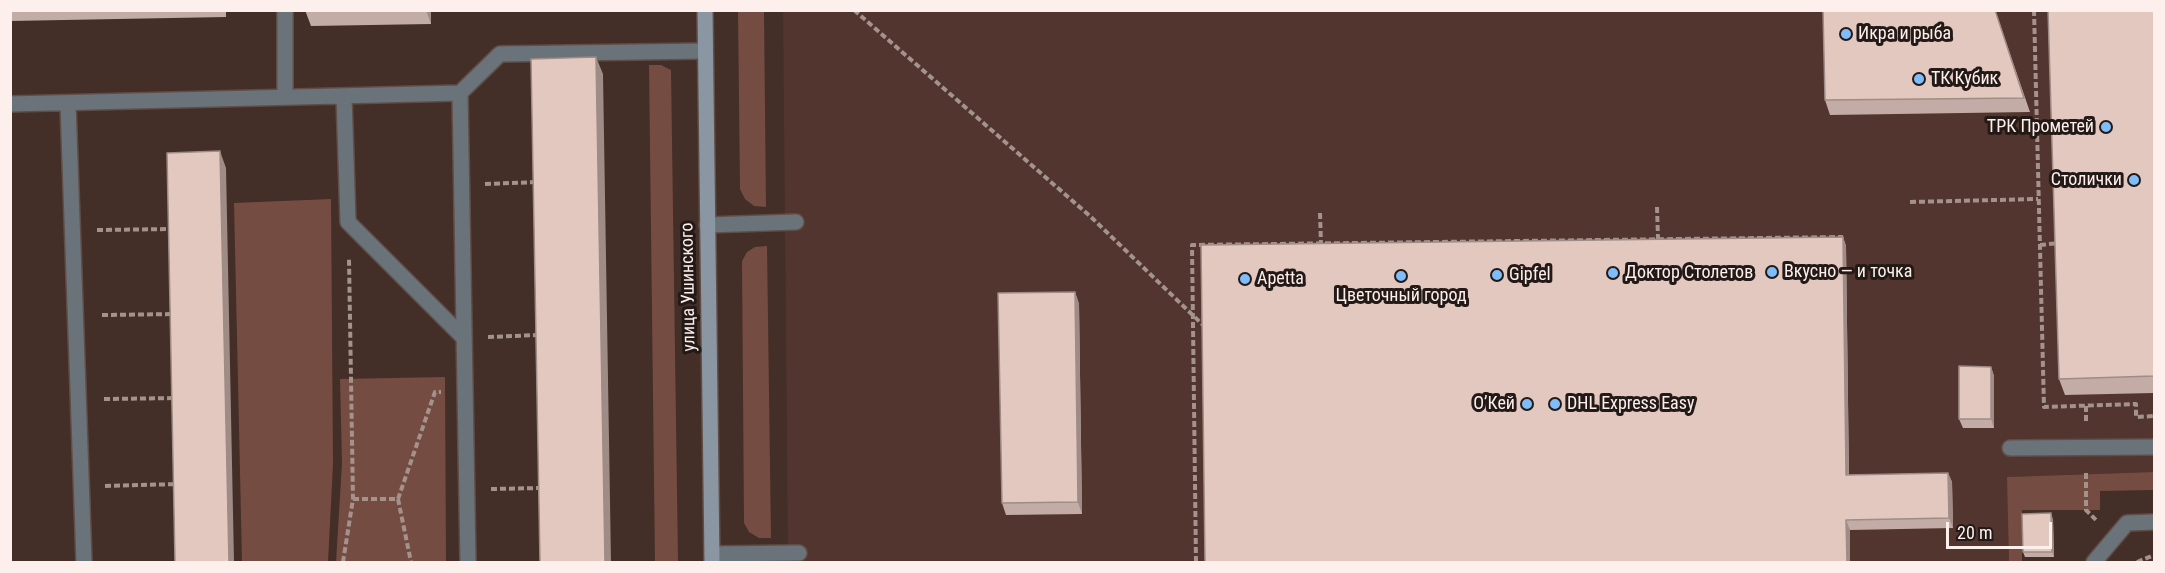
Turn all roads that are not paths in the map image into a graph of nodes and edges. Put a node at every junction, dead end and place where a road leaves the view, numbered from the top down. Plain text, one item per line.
1 (285, 10) edge
2 (705, 10) edge
3 (705, 51) junction
4 (460, 93) junction
5 (344, 96) junction
6 (285, 97) junction
7 (10, 104) edge
8 (68, 104) junction
9 (796, 222) dead end
10 (707, 225) junction
11 (464, 338) junction
12 (2154, 447) edge
13 (2010, 448) dead end
14 (2154, 522) edge
15 (799, 553) dead end
16 (712, 558) edge
17 (84, 562) edge
18 (468, 562) edge
19 (2094, 562) edge

1 - 6 lane
2 - 3 street, улица Ушинского
3 - 4 lane
3 - 10 street, улица Ушинского
4 - 5 lane
4 - 11 lane
5 - 6 lane
5 - 11 lane
6 - 8 lane
7 - 8 lane
8 - 17 lane
9 - 10 lane
10 - 16 street, улица Ушинского
11 - 18 lane
12 - 13 lane
14 - 19 lane
15 - 16 lane

